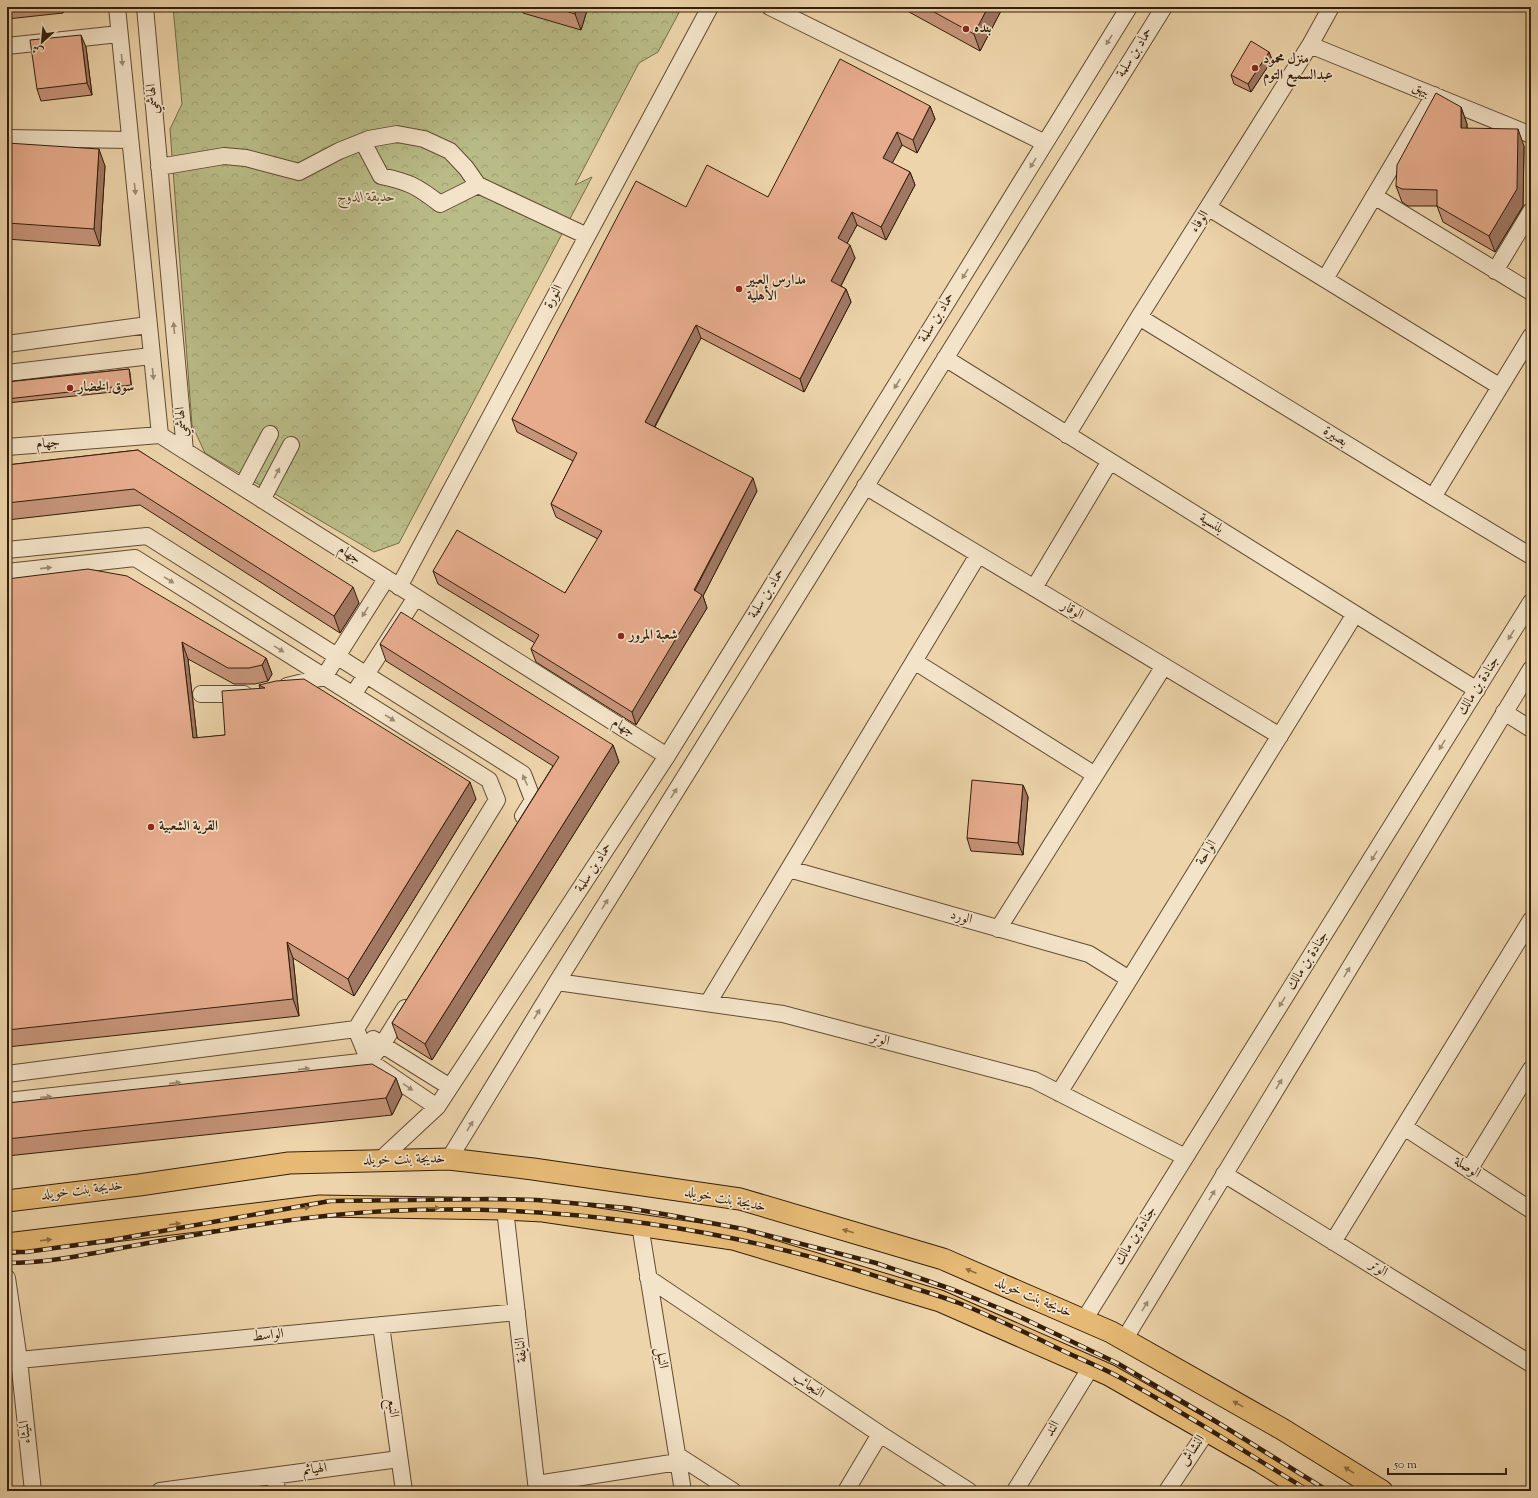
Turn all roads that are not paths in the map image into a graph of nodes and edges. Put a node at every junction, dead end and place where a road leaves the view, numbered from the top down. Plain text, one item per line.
1 (116, 7) edge
2 (145, 7) edge
3 (710, 7) edge
4 (770, 7) edge
5 (1129, 7) edge
6 (1164, 7) edge
7 (1331, 7) edge
8 (119, 34) junction
9 (1310, 45) junction
10 (7, 46) edge
11 (1434, 95) junction
12 (1531, 135) edge
13 (7, 138) edge
14 (130, 140) junction
15 (363, 142) junction
16 (1045, 143) junction
17 (159, 167) junction
18 (478, 185) junction
19 (1374, 196) junction
20 (1209, 208) junction
21 (1531, 211) edge
22 (587, 236) junction
23 (1495, 270) junction
24 (1325, 279) junction
25 (1531, 292) edge
26 (1139, 317) junction
27 (148, 325) junction
28 (1531, 336) edge
29 (7, 344) edge
30 (152, 356) junction
31 (945, 358) junction
32 (7, 373) edge
33 (1500, 386) junction
34 (270, 434) dead end
35 (1067, 435) junction
36 (163, 437) junction
37 (291, 445) dead end
38 (7, 447) edge
39 (1110, 461) junction
40 (865, 486) junction
41 (242, 487) junction
42 (1433, 498) junction
43 (262, 500) junction
44 (7, 550) edge
45 (978, 554) junction
46 (1531, 556) edge
47 (7, 572) edge
48 (386, 579) junction
49 (399, 587) junction
50 (1034, 588) junction
51 (416, 597) junction
52 (1531, 602) edge
53 (1355, 614) junction
54 (337, 656) junction
55 (914, 661) junction
56 (1164, 666) junction
57 (1531, 669) edge
58 (366, 675) junction
59 (324, 677) junction
60 (1477, 690) junction
61 (202, 694) dead end
62 (353, 695) junction
63 (1504, 712) junction
64 (1531, 729) edge
65 (1280, 736) junction
66 (667, 756) junction
67 (1095, 775) junction
68 (516, 827) edge
69 (789, 869) junction
70 (1531, 920) edge
71 (998, 929) junction
72 (1129, 979) junction
73 (557, 982) junction
74 (412, 997) edge
75 (708, 1003) junction
76 (356, 1029) junction
77 (382, 1045) junction
78 (369, 1061) junction
79 (1531, 1069) edge
80 (7, 1074) edge
81 (450, 1086) junction
82 (1059, 1093) junction
83 (7, 1101) edge
84 (437, 1107) junction
85 (1404, 1127) junction
86 (1185, 1157) junction
87 (450, 1159) junction
88 (379, 1161) junction
89 (1469, 1170) junction
90 (1224, 1174) junction
91 (7, 1201) edge
92 (505, 1209) junction
93 (1531, 1210) edge
94 (640, 1225) junction
95 (1333, 1242) junction
96 (7, 1244) edge
97 (7, 1278) edge
98 (648, 1278) junction
99 (517, 1312) junction
100 (1084, 1320) junction
101 (381, 1325) junction
102 (1124, 1340) junction
103 (19, 1360) junction
104 (1531, 1364) edge
105 (1091, 1367) junction
106 (1207, 1431) junction
107 (880, 1434) junction
108 (399, 1459) junction
109 (678, 1459) junction
110 (276, 1483) edge
111 (537, 1487) edge
112 (33, 1491) edge
113 (160, 1491) edge
114 (404, 1491) edge
115 (683, 1491) edge
116 (733, 1491) edge
117 (846, 1491) edge
118 (969, 1491) edge
119 (1015, 1491) edge
120 (1167, 1491) edge
121 (1307, 1491) edge
122 (1382, 1491) edge

1 - 8 street, الهاشمي
2 - 17 street, الهاشمي
3 - 22 street, النورة
4 - 16 street
5 -> 16 street, حماد بن سلمة
6 - 31 street, حماد بن سلمة
7 - 9 street, الوفاء
8 - 10 street
8 -> 14 street, الهاشمي
9 - 11 street, بيهق
9 - 20 street, الوفاء
11 - 12 street, بيهق
11 - 19 street
13 - 14 street
14 -> 27 street, الهاشمي
15 - 17 street
15 - 18 street
15 - 18 street
16 -> 66 street, حماد بن سلمة
36 -> 17 street, الهاشمي
18 - 22 street
19 - 23 street
19 - 24 street
20 - 24 street
20 - 26 street, الوفاء
21 - 23 street
22 - 49 street, النورة
23 - 25 street
24 - 33 street
26 - 35 street, الوفاء
26 - 42 street, بصيرة
27 - 29 street
27 - 30 street, الهاشمي
28 - 33 street
30 - 32 street
30 -> 36 street, الهاشمي
31 - 35 street, بلنسية
31 - 40 street, حماد بن سلمة
33 - 42 street
34 - 41 street
35 - 39 street, بلنسية
36 - 38 street, جهام
36 - 41 street, جهام
43 -> 37 street
39 - 50 street
39 - 53 street, بلنسية
40 - 45 street, الوقار
73 -> 40 street, حماد بن سلمة
41 - 43 street, جهام
42 - 46 street, بصيرة
43 - 48 street, جهام
44 - 54 street
45 - 50 street, الوقار
45 - 55 street
47 -> 59 street
48 - 49 street, جهام
48 -> 54 street
49 - 51 street, جهام
50 - 56 street, الوقار
51 - 58 street
51 - 66 street, جهام
52 -> 60 street, جنادة بن مالك
53 - 60 street, بلنسية
53 - 65 street, الواحة
54 - 58 street
54 - 59 street
55 - 67 street
55 - 69 street
56 - 65 street, الوقار
56 - 67 street
57 - 63 street
58 - 62 street
68 -> 58 street
59 - 61 street
59 - 62 street
60 -> 86 street, جنادة بن مالك
62 -> 76 street
63 - 64 street
90 -> 63 street
65 - 72 street, الواحة
66 - 81 street, حماد بن سلمة
67 - 71 street
69 - 71 street, الورد
69 - 75 street
70 - 85 street
71 - 72 street, الورد
72 - 82 street, الواحة
73 - 75 street, الوتر
87 -> 73 street, حماد بن سلمة
74 - 77 street
75 - 82 street, الوتر
76 - 77 street
76 - 78 street
76 - 80 street
77 - 78 street
77 - 81 street
83 -> 78 street
78 -> 84 street
79 - 89 street
81 - 84 street, حماد بن سلمة
82 - 86 street, الوتر
84 - 88 street, حماد بن سلمة
85 - 89 street, الوصلة
85 - 95 street
86 - 100 street, جنادة بن مالك
87 - 88 main road, خديجة بنت خويلد
100 -> 87 main road, خديجة بنت خويلد
88 - 91 main road, خديجة بنت خويلد
89 - 93 street, الوصلة
90 - 95 street, الوتر
102 -> 90 street
92 - 94 main road
96 -> 92 main road
92 - 99 street, النايفة
94 - 98 street, النبل
94 - 105 main road
95 - 104 street, الوتر
97 - 103 street, الميثاء
98 - 107 street, النجائب
98 - 109 street, النبل
99 - 101 street, الواسط
99 - 111 street, النايفة
100 - 102 main road, خديجة بنت خويلد
101 - 103 street, الواسط
101 - 108 street, النبع
122 -> 102 main road, خديجة بنت خويلد
103 - 112 street, الميثاء
105 - 106 main road
105 - 119 street, الند
106 - 120 street, النشاش
106 - 121 main road
107 - 117 street
107 - 118 street, النجائب
108 - 110 street, الهياثم
108 - 114 street, النبع
109 - 111 street
109 - 115 street, النبل
109 - 116 street
110 - 113 street, الهياثم

